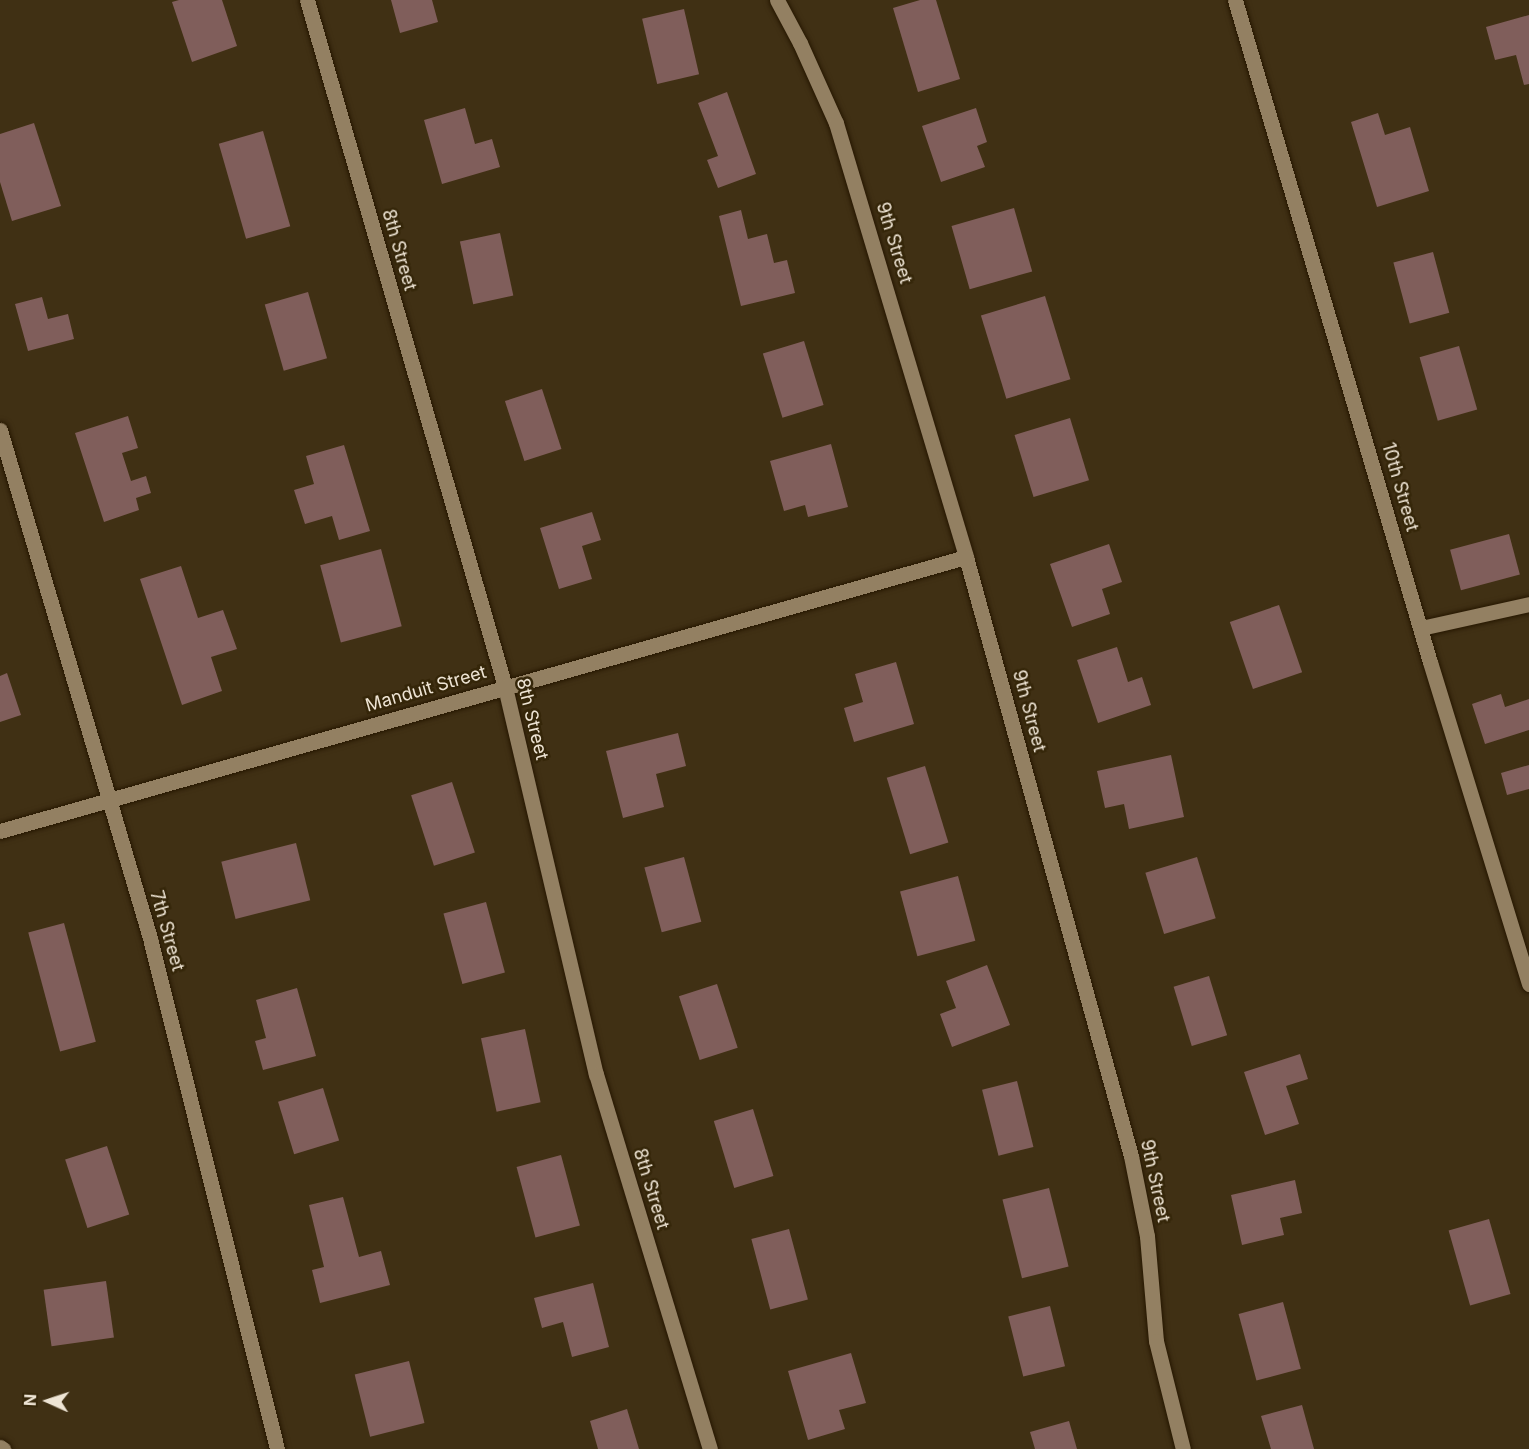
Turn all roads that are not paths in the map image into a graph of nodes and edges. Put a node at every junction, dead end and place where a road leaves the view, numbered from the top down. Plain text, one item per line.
1 (307, 0) edge
2 (777, 0) edge
3 (1235, 0) edge
4 (0, 430) edge
5 (966, 556) junction
6 (1529, 604) edge
7 (1421, 628) junction
8 (505, 687) junction
9 (108, 801) junction
10 (0, 831) edge
11 (1529, 984) edge
12 (277, 1449) edge
13 (710, 1449) edge
14 (1183, 1449) edge

1 - 8 street, 8th Street
2 - 5 street, 9th Street
3 - 7 street, 10th Street
4 - 9 street, 7th Street
5 - 8 street, Manduit Street
5 - 14 street, 9th Street
6 - 7 street
7 - 11 street, 10th Street
8 - 9 street, Manduit Street
8 - 13 street, 8th Street
9 - 10 street, Manduit Street
9 - 12 street, 7th Street

